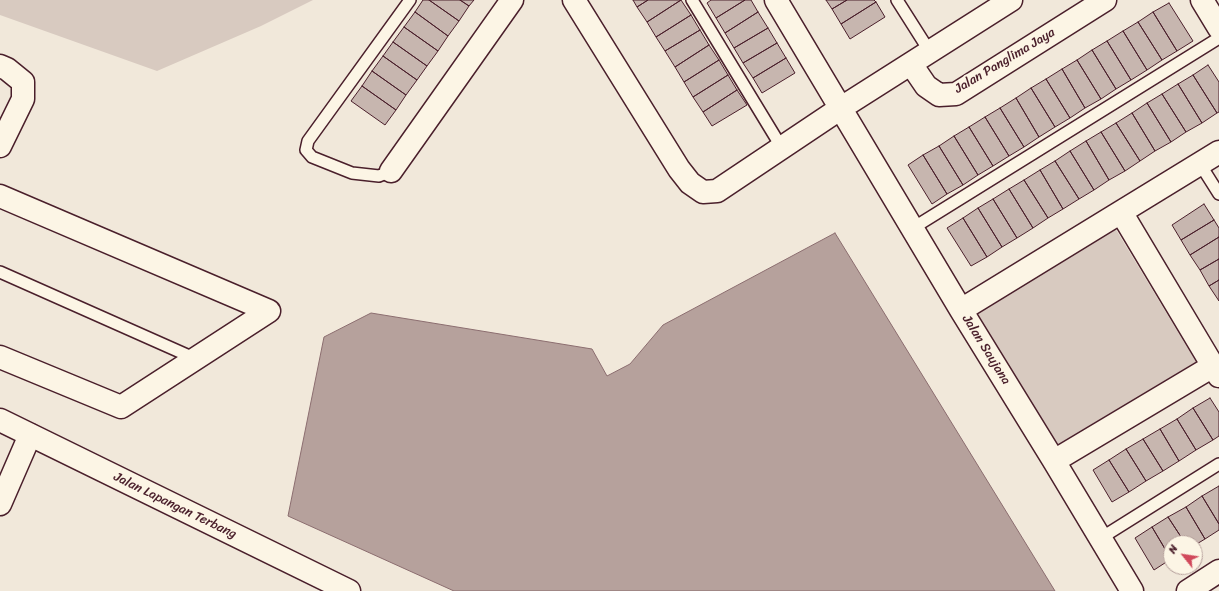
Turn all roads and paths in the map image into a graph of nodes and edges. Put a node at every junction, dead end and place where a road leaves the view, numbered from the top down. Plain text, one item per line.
1 (410, 0) edge
2 (512, 0) edge
3 (574, 0) edge
4 (692, 0) edge
5 (776, 0) edge
6 (896, 0) edge
7 (1105, 0) edge
8 (1202, 0) edge
9 (1000, 3) edge
10 (1219, 28) edge
11 (1219, 38) edge
12 (930, 52) junction
13 (911, 64) junction
14 (0, 66) edge
15 (841, 108) junction
16 (0, 146) edge
17 (782, 148) junction
18 (1219, 152) edge
19 (1200, 164) junction
20 (391, 171) joint
21 (1219, 194) edge
22 (0, 196) edge
23 (1121, 212) junction
24 (913, 228) junction
25 (0, 272) edge
26 (961, 310) junction
27 (0, 357) edge
28 (196, 358) junction
29 (1216, 371) edge
30 (0, 420) edge
31 (30, 435) junction
32 (1054, 461) junction
33 (1219, 464) edge
34 (3, 492) edge
35 (1101, 538) junction
36 (1219, 571) edge
37 (350, 591) edge
38 (1132, 591) edge
39 (1188, 591) edge

1 - 20 lane
2 - 20 street
3 - 17 street
4 - 17 lane
5 - 15 street, Jalan Saujana
6 - 12 lane
7 - 13 street, Jalan Panglima Jaya
8 - 10 street
9 - 12 street
11 - 24 lane
12 - 13 street
13 - 15 street
14 - 16 street
15 - 17 street
15 - 24 street, Jalan Saujana
18 - 19 street
19 - 21 lane
19 - 23 street
22 - 28 street
23 - 26 street
23 - 29 street
24 - 26 street, Jalan Saujana
25 - 28 lane
26 - 32 street, Jalan Saujana
27 - 28 street
29 - 32 street
30 - 31 street, Jalan Lapangan Terbang
31 - 34 street
31 - 37 street, Jalan Lapangan Terbang
32 - 35 street, Jalan Saujana
33 - 35 lane
35 - 38 street, Jalan Saujana
36 - 39 street

